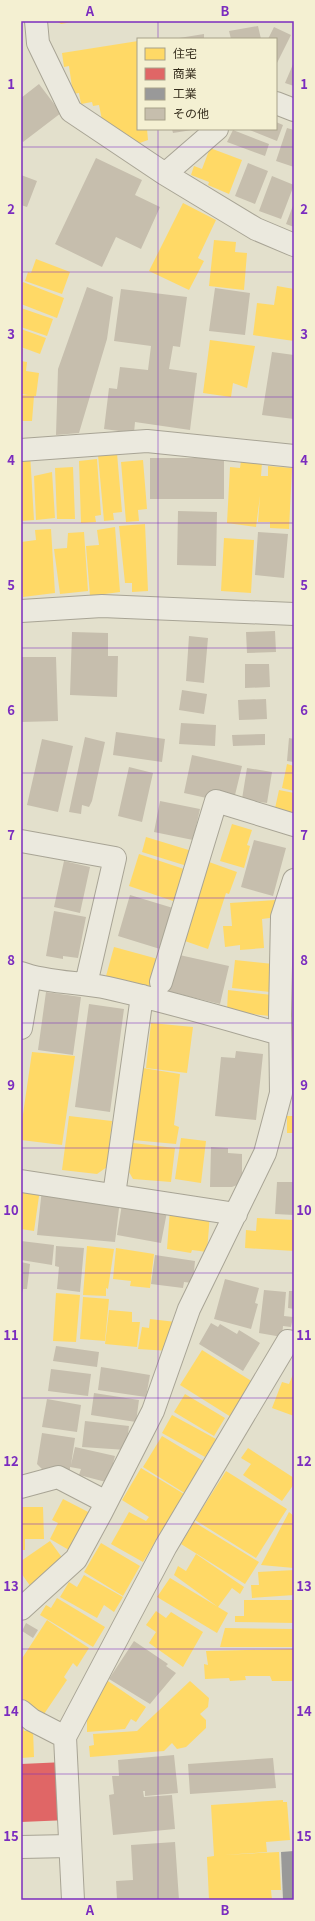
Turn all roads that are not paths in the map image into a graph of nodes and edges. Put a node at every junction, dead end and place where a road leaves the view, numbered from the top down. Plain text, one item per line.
1 (36, 21) edge
2 (277, 103) edge
3 (294, 110) edge
4 (216, 130) edge
5 (165, 174) junction
6 (294, 245) edge
7 (21, 450) edge
8 (294, 456) edge
9 (21, 611) edge
10 (294, 614) edge
11 (294, 825) edge
12 (21, 841) edge
13 (294, 880) edge
14 (26, 975) edge
15 (161, 982) dead end
16 (86, 984) junction
17 (142, 996) junction
18 (21, 1028) edge
19 (280, 1034) junction
20 (288, 1091) edge
21 (21, 1181) edge
22 (114, 1195) junction
23 (236, 1214) junction
24 (294, 1342) edge
25 (21, 1488) edge
26 (106, 1502) junction
27 (21, 1609) edge
28 (21, 1711) edge
29 (65, 1737) junction
30 (70, 1846) junction
31 (21, 1847) edge
32 (73, 1900) edge

1 - 5 street
2 - 3 street
4 - 5 street
5 - 6 street
7 - 8 street
9 - 10 street
11 - 15 street
12 - 16 street
13 - 19 street
14 - 16 street
14 - 18 street
16 - 17 street
17 - 19 street
17 - 22 street
19 - 20 street
20 - 23 street
21 - 22 street
22 - 23 street
23 - 26 street
24 - 29 street
25 - 26 street
26 - 27 street
28 - 29 street
29 - 30 street
30 - 31 street
30 - 32 street

